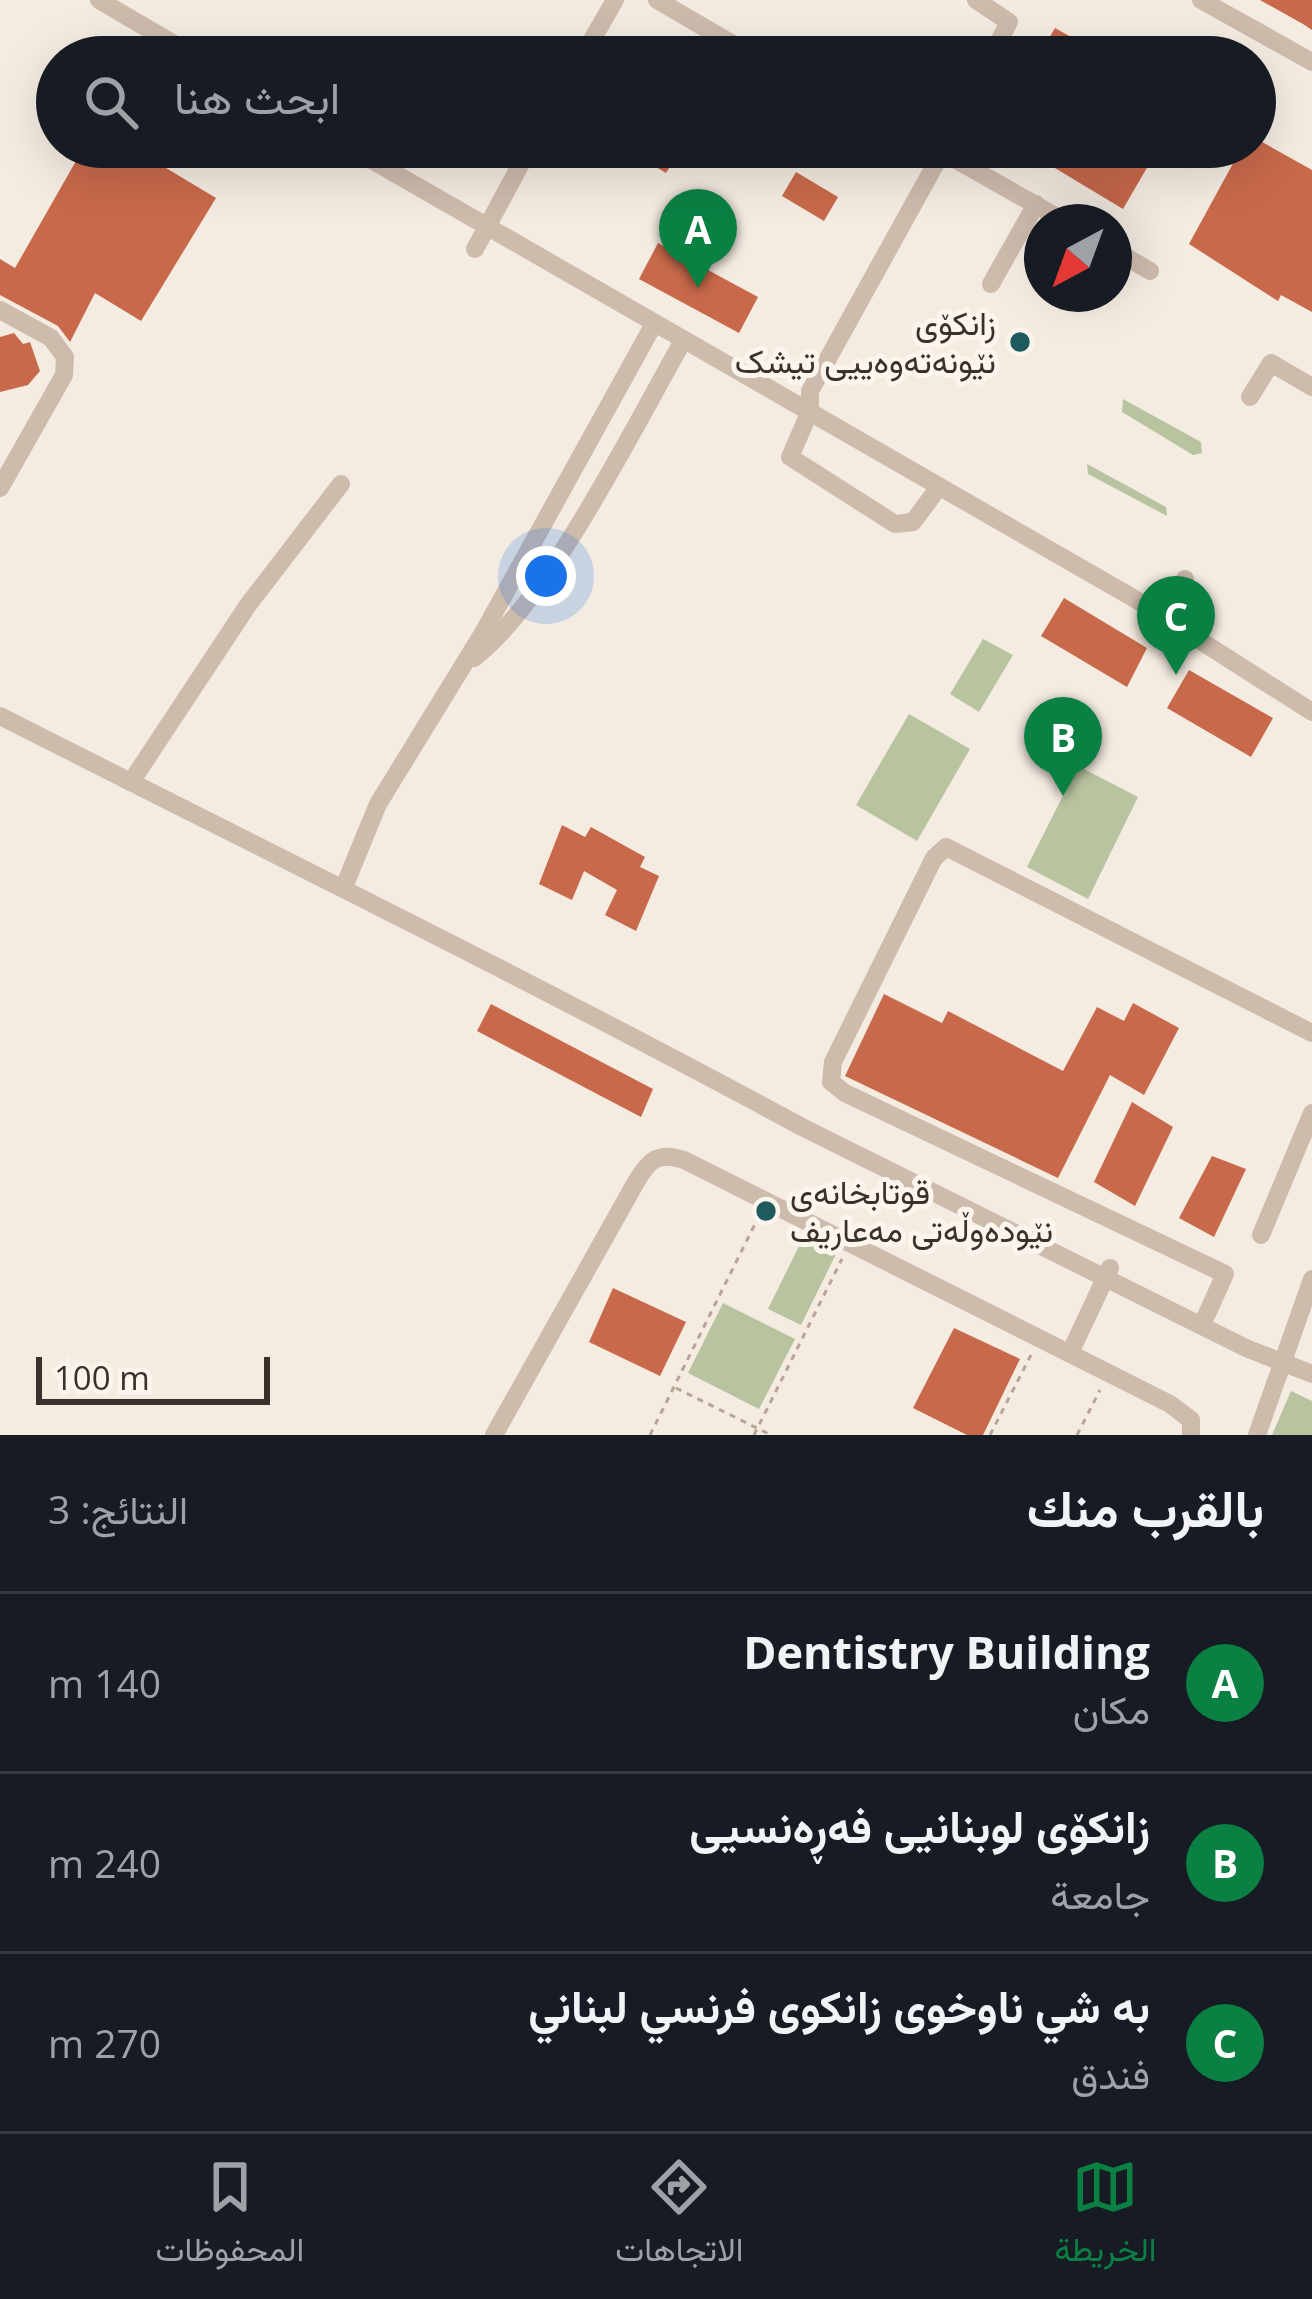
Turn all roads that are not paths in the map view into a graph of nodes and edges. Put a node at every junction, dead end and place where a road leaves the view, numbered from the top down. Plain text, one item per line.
1 (99, 0) edge
2 (615, 0) edge
3 (976, 0) edge
4 (1201, 0) edge
5 (660, 1) edge
6 (160, 36) edge
7 (594, 36) edge
8 (719, 36) edge
9 (1002, 36) edge
10 (1265, 36) edge
11 (1276, 42) edge
12 (1312, 62) edge
13 (386, 168) edge
14 (518, 168) edge
15 (933, 168) edge
16 (968, 168) edge
17 (1034, 204) edge
18 (485, 225) junction
19 (1024, 226) edge
20 (475, 249) dead end
21 (1132, 260) edge
22 (1150, 271) dead end
23 (991, 284) dead end
24 (0, 310) edge
25 (650, 331) junction
26 (679, 348) junction
27 (1312, 387) edge
28 (1250, 397) dead end
29 (807, 416) junction
30 (341, 484) dead end
31 (0, 488) edge
32 (933, 495) junction
33 (1186, 579) dead end
34 (1162, 621) junction
35 (462, 666) junction
36 (1312, 712) edge
37 (0, 716) edge
38 (131, 782) junction
39 (344, 887) junction
40 (1312, 1033) edge
41 (1312, 1113) edge
42 (1261, 1235) dead end
43 (1107, 1273) junction
44 (1312, 1280) edge
45 (1206, 1316) junction
46 (1070, 1353) junction
47 (1275, 1362) junction
48 (1312, 1374) edge
49 (494, 1435) edge
50 (1191, 1435) edge
51 (1244, 1435) edge
52 (1257, 1435) edge

1 - 6 street
2 - 7 street
3 - 9 street
4 - 10 street
5 - 8 street
11 - 12 street
13 - 18 street
14 - 18 street
15 - 29 street
16 - 17 street
18 - 20 street
18 - 25 street
18 - 29 street
19 - 23 street
21 - 22 street
24 - 31 street
25 - 26 street
25 - 35 street
26 - 29 street
26 - 35 street
27 - 28 street
29 - 32 street
29 - 32 street
29 - 34 street
30 - 38 street
32 - 34 street
33 - 34 street
34 - 36 street
35 - 39 street
37 - 38 street
38 - 39 street
39 - 43 street
40 - 45 street
41 - 42 street
43 - 45 street
43 - 46 street
43 - 47 street
44 - 47 street
45 - 47 street
46 - 49 street
46 - 50 street
47 - 48 street
47 - 51 street
47 - 52 street

